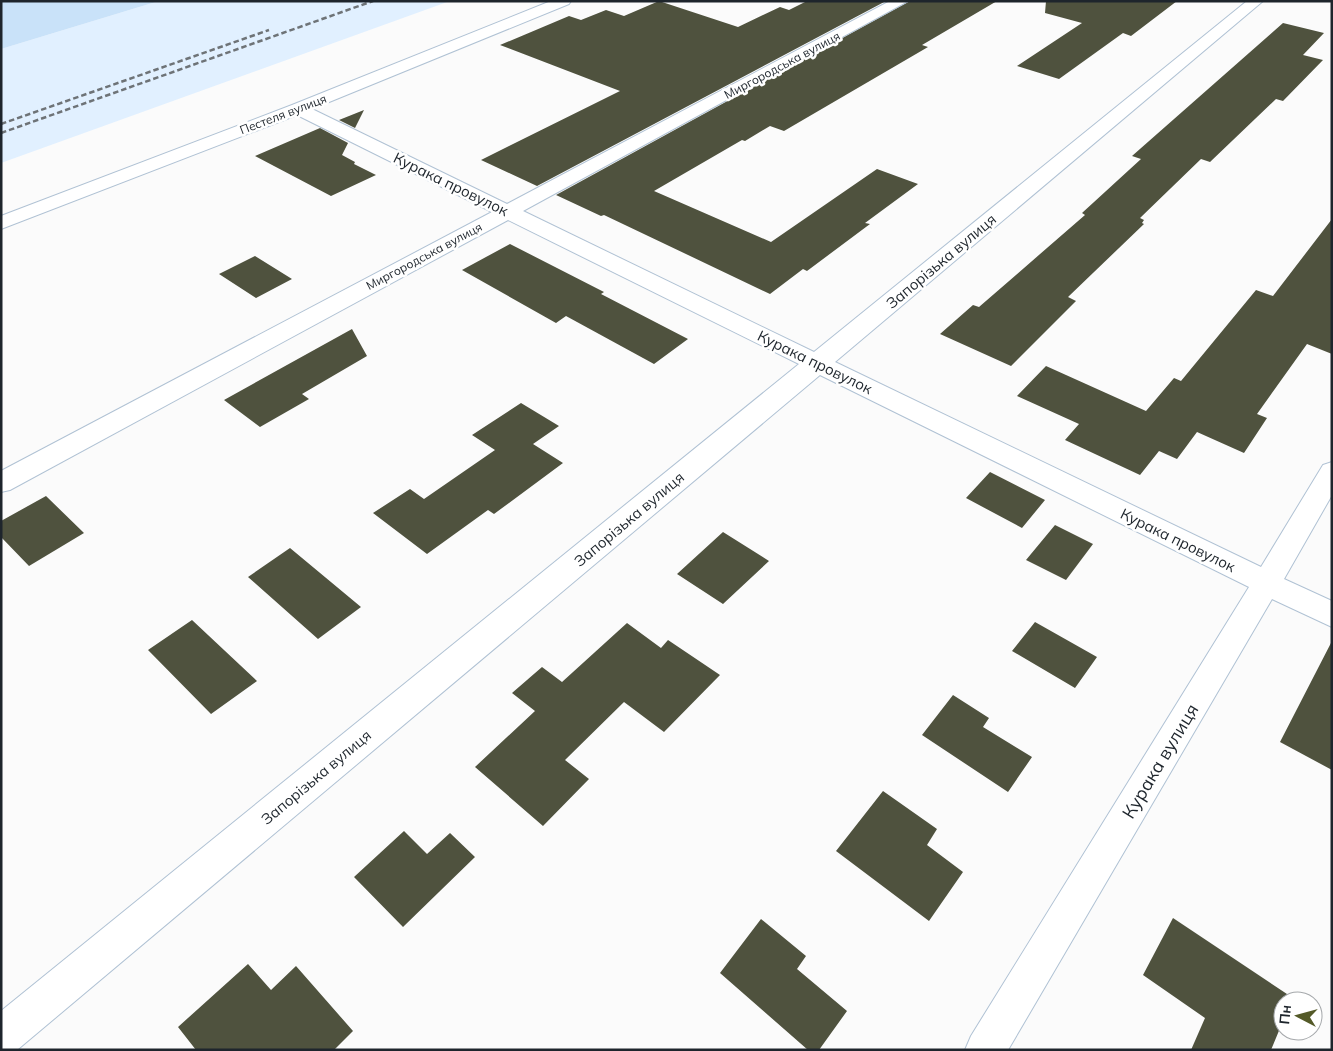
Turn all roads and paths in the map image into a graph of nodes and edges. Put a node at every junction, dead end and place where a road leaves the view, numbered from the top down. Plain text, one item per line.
1 (564, 1) edge
2 (901, 1) edge
3 (1256, 1) edge
4 (298, 109) junction
5 (508, 212) junction
6 (1, 223) edge
7 (818, 363) junction
8 (1332, 471) edge
9 (1, 483) edge
10 (1267, 583) junction
11 (1332, 615) edge
12 (1, 1037) edge
13 (985, 1050) edge

1 - 4 street, Пестеля вулиця
2 - 5 street, Миргородська вулиця
3 - 7 street, Запорізька вулиця
4 - 5 street, Курака провулок
4 - 6 street, Пестеля вулиця
5 - 7 street, Курака провулок
5 - 9 street, Миргородська вулиця
7 - 10 street, Курака провулок
7 - 12 street, Запорізька вулиця
8 - 10 street, Курака вулиця
10 - 11 street, Курака провулок
10 - 13 street, Курака вулиця

